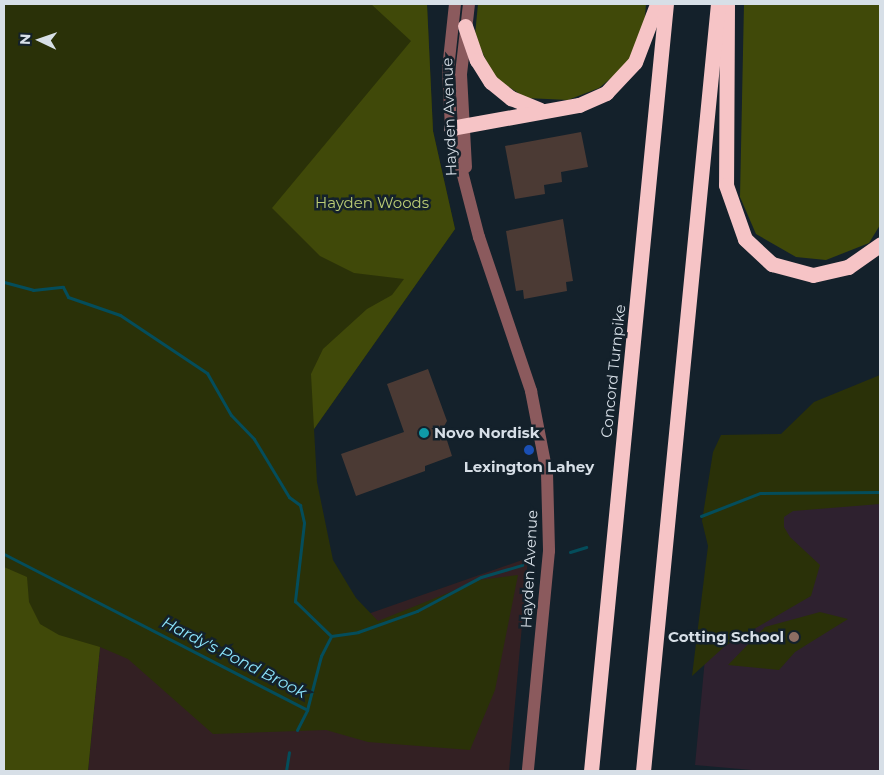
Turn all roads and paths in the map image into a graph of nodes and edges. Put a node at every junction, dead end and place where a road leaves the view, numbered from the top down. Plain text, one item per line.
1 (454, 4) edge
2 (469, 4) edge
3 (657, 4) edge
4 (666, 4) edge
5 (718, 4) edge
6 (727, 4) edge
7 (465, 26) junction
8 (540, 110) junction
9 (457, 127) junction
10 (880, 245) edge
11 (528, 771) edge
12 (591, 771) edge
13 (643, 771) edge

1 - 9 street, Hayden Avenue
2 - 7 street, Hayden Avenue
3 - 8 highway
4 - 12 highway, Concord Turnpike
5 - 13 highway
6 - 10 highway
7 - 8 highway
7 - 9 street, Hayden Avenue
8 - 9 highway
9 - 11 street, Hayden Avenue

